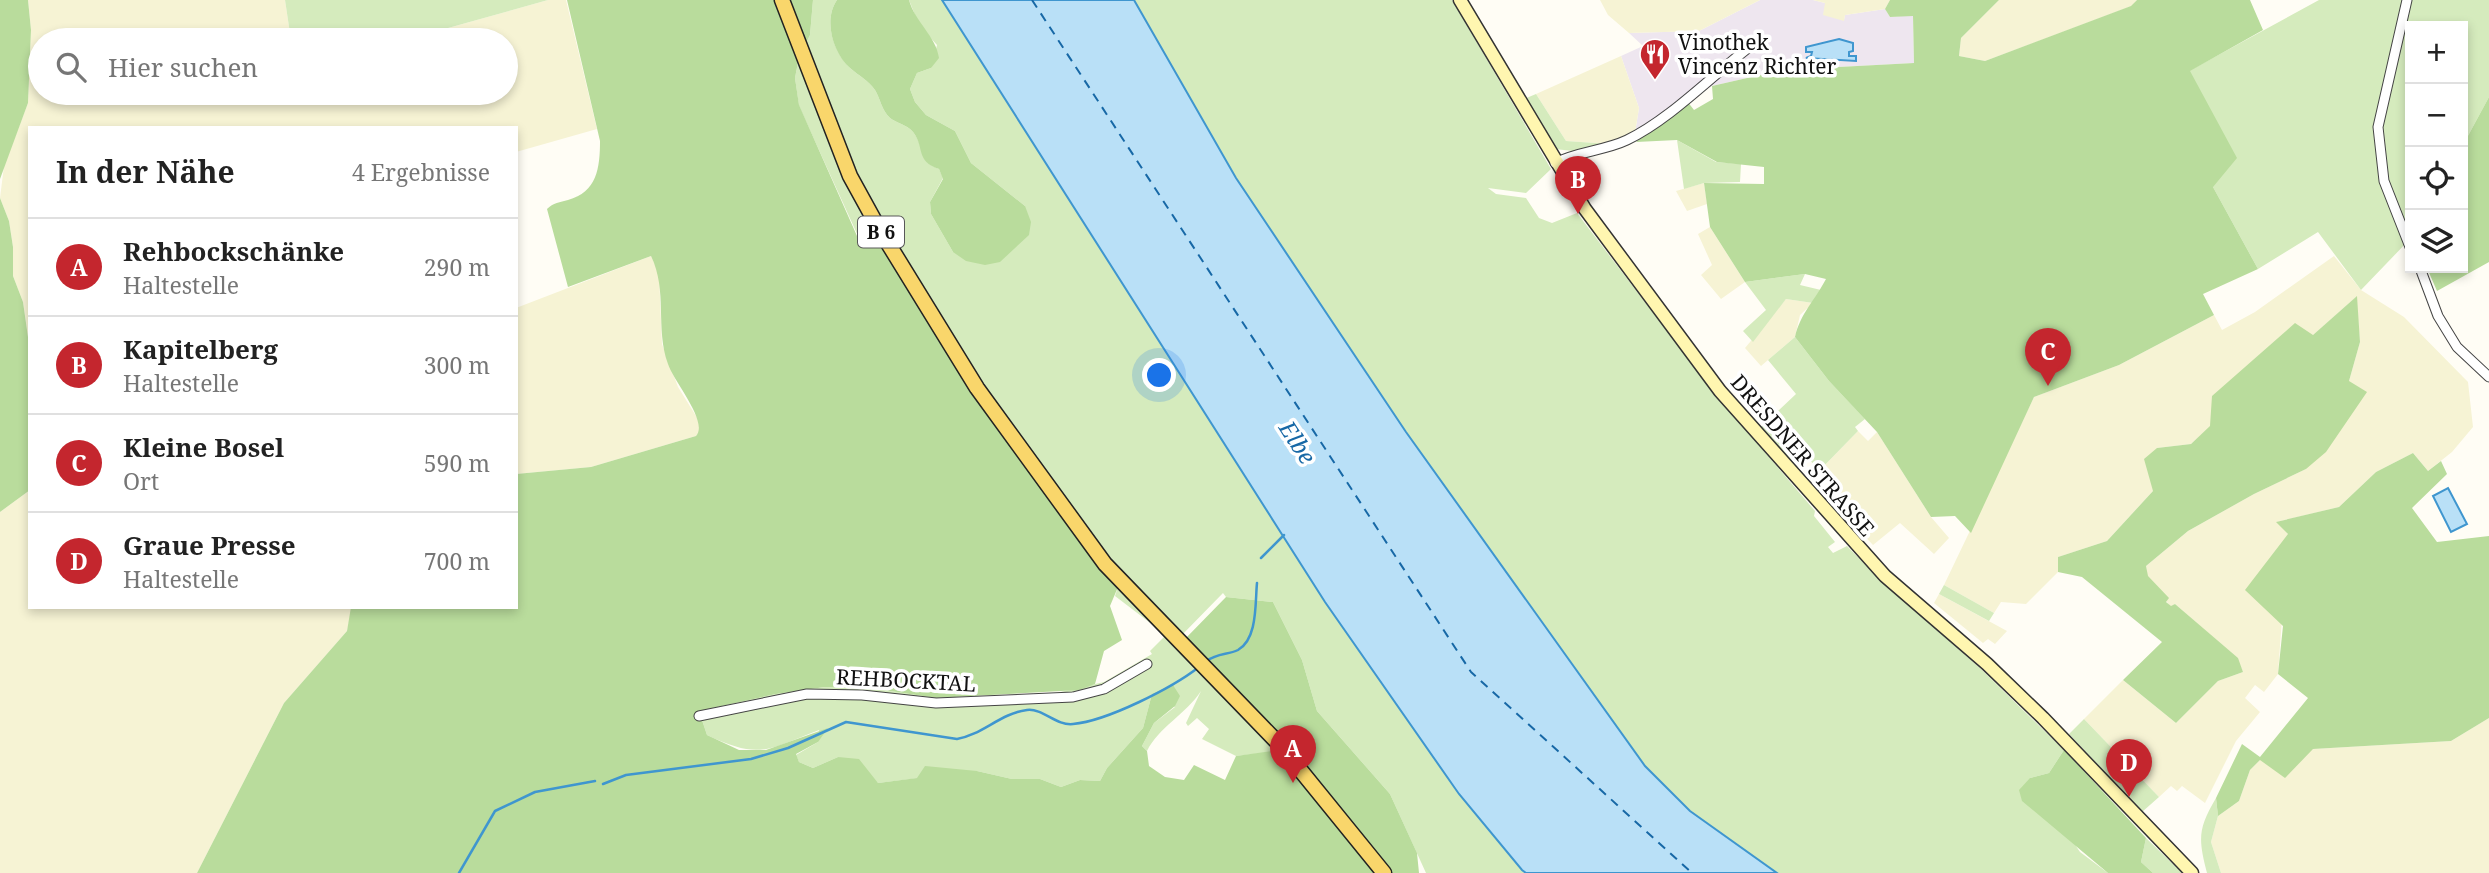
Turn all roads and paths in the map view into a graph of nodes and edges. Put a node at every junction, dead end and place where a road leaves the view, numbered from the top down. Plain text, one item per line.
1 (782, 0) edge
2 (1460, 0) edge
3 (2407, 0) edge
4 (1760, 38) dead end
5 (1555, 163) junction
6 (2405, 234) edge
7 (2422, 273) edge
8 (2489, 377) edge
9 (1147, 664) dead end
10 (699, 716) dead end
11 (1384, 873) edge
12 (2192, 873) edge

1 - 11 main road, B 6
2 - 5 main road, DRESDNER STRASSE
3 - 6 street
4 - 5 street
5 - 12 main road, DRESDNER STRASSE
7 - 8 street
9 - 10 street, REHBOCKTAL

